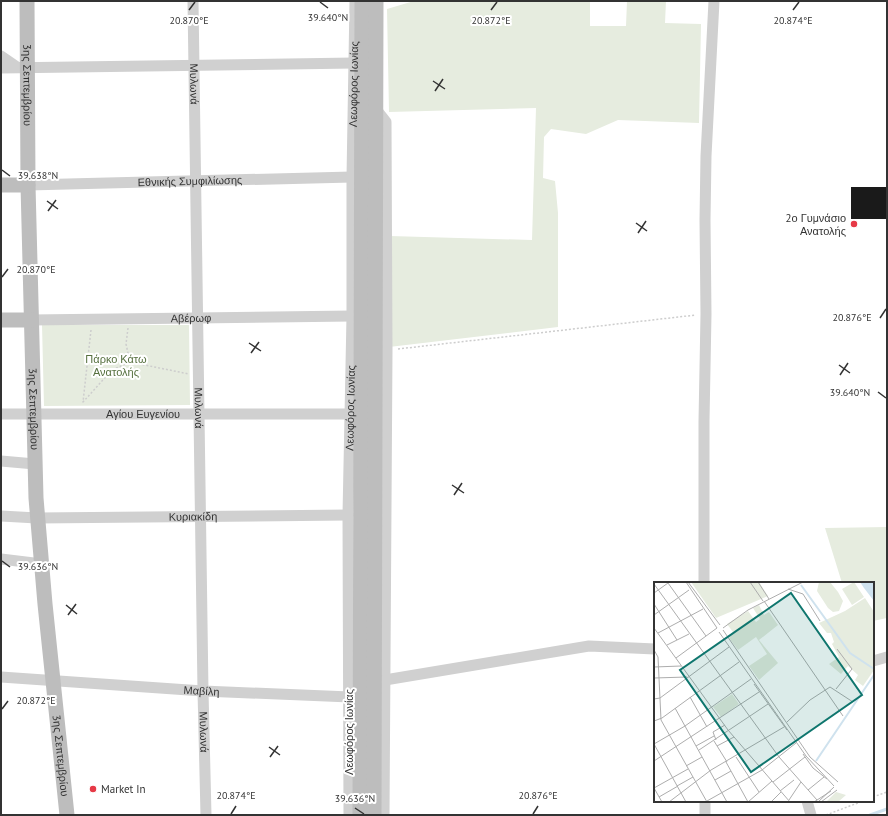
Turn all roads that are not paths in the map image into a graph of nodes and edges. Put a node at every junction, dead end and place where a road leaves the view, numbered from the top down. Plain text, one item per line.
1 (26, 1) edge
2 (192, 1) edge
3 (355, 1) edge
4 (362, 1) edge
5 (376, 1) edge
6 (714, 1) edge
7 (1, 56) edge
8 (354, 63) junction
9 (194, 65) junction
10 (22, 67) junction
11 (1, 68) edge
12 (375, 108) junction
13 (352, 177) junction
14 (196, 181) junction
15 (1, 185) edge
16 (28, 185) junction
17 (352, 316) junction
18 (198, 318) junction
19 (1, 320) edge
20 (31, 320) junction
21 (1, 414) edge
22 (349, 414) junction
23 (34, 415) junction
24 (198, 415) junction
25 (1, 461) edge
26 (35, 464) junction
27 (348, 515) junction
28 (1, 516) edge
29 (200, 517) junction
30 (37, 518) junction
31 (1, 559) edge
32 (42, 564) junction
33 (704, 582) edge
34 (654, 648) edge
35 (887, 657) edge
36 (874, 662) edge
37 (1, 677) edge
38 (385, 680) junction
39 (54, 682) junction
40 (203, 691) junction
41 (350, 697) junction
42 (705, 802) edge
43 (807, 802) edge
44 (67, 815) edge
45 (206, 815) edge
46 (349, 815) edge
47 (360, 815) edge
48 (374, 815) edge
49 (384, 815) edge
50 (705, 815) edge
51 (811, 815) edge

1 - 10 street, 3ης Σεπτεμβρίου
2 - 9 street, Μυλωνά
3 - 8 street, Λεωφόρος Ιωνίας
4 - 47 street, Λεωφόρος Ιωνίας
5 - 12 street, Λεωφόρος Ιωνίας
6 - 33 street
7 - 10 street
8 - 9 street
8 - 13 street, Λεωφόρος Ιωνίας
9 - 10 street
9 - 14 street, Μυλωνά
10 - 11 street
10 - 16 street, 3ης Σεπτεμβρίου
12 - 38 street, Λεωφόρος Ιωνίας
12 - 48 street, Λεωφόρος Ιωνίας
13 - 14 street, Εθνικής Συμφιλίωσης
13 - 17 street, Λεωφόρος Ιωνίας
14 - 16 street, Εθνικής Συμφιλίωσης
14 - 18 street, Μυλωνά
15 - 16 street
16 - 20 street, 3ης Σεπτεμβρίου
17 - 18 street, Αβέρωφ
17 - 22 street, Λεωφόρος Ιωνίας
18 - 20 street, Αβέρωφ
18 - 24 street, Μυλωνά
19 - 20 street
20 - 23 street, 3ης Σεπτεμβρίου
21 - 23 street, Αγίου Ευγενίου
22 - 24 street, Αγίου Ευγενίου
22 - 27 street, Λεωφόρος Ιωνίας
23 - 24 street, Αγίου Ευγενίου
23 - 26 street, 3ης Σεπτεμβρίου
24 - 29 street, Μυλωνά
25 - 26 street
26 - 30 street, 3ης Σεπτεμβρίου
27 - 29 street, Κυριακίδη
27 - 41 street, Λεωφόρος Ιωνίας
28 - 30 street, Κυριακίδη
29 - 30 street, Κυριακίδη
29 - 40 street, Μυλωνά
30 - 32 street, 3ης Σεπτεμβρίου
31 - 32 street
32 - 39 street, 3ης Σεπτεμβρίου
34 - 38 street
35 - 36 street
37 - 39 street, Μαβίλη
38 - 49 street, Λεωφόρος Ιωνίας
39 - 40 street, Μαβίλη
39 - 44 street, 3ης Σεπτεμβρίου
40 - 41 street, Μαβίλη
40 - 45 street, Μυλωνά
41 - 46 street, Λεωφόρος Ιωνίας
42 - 50 street
43 - 51 street

